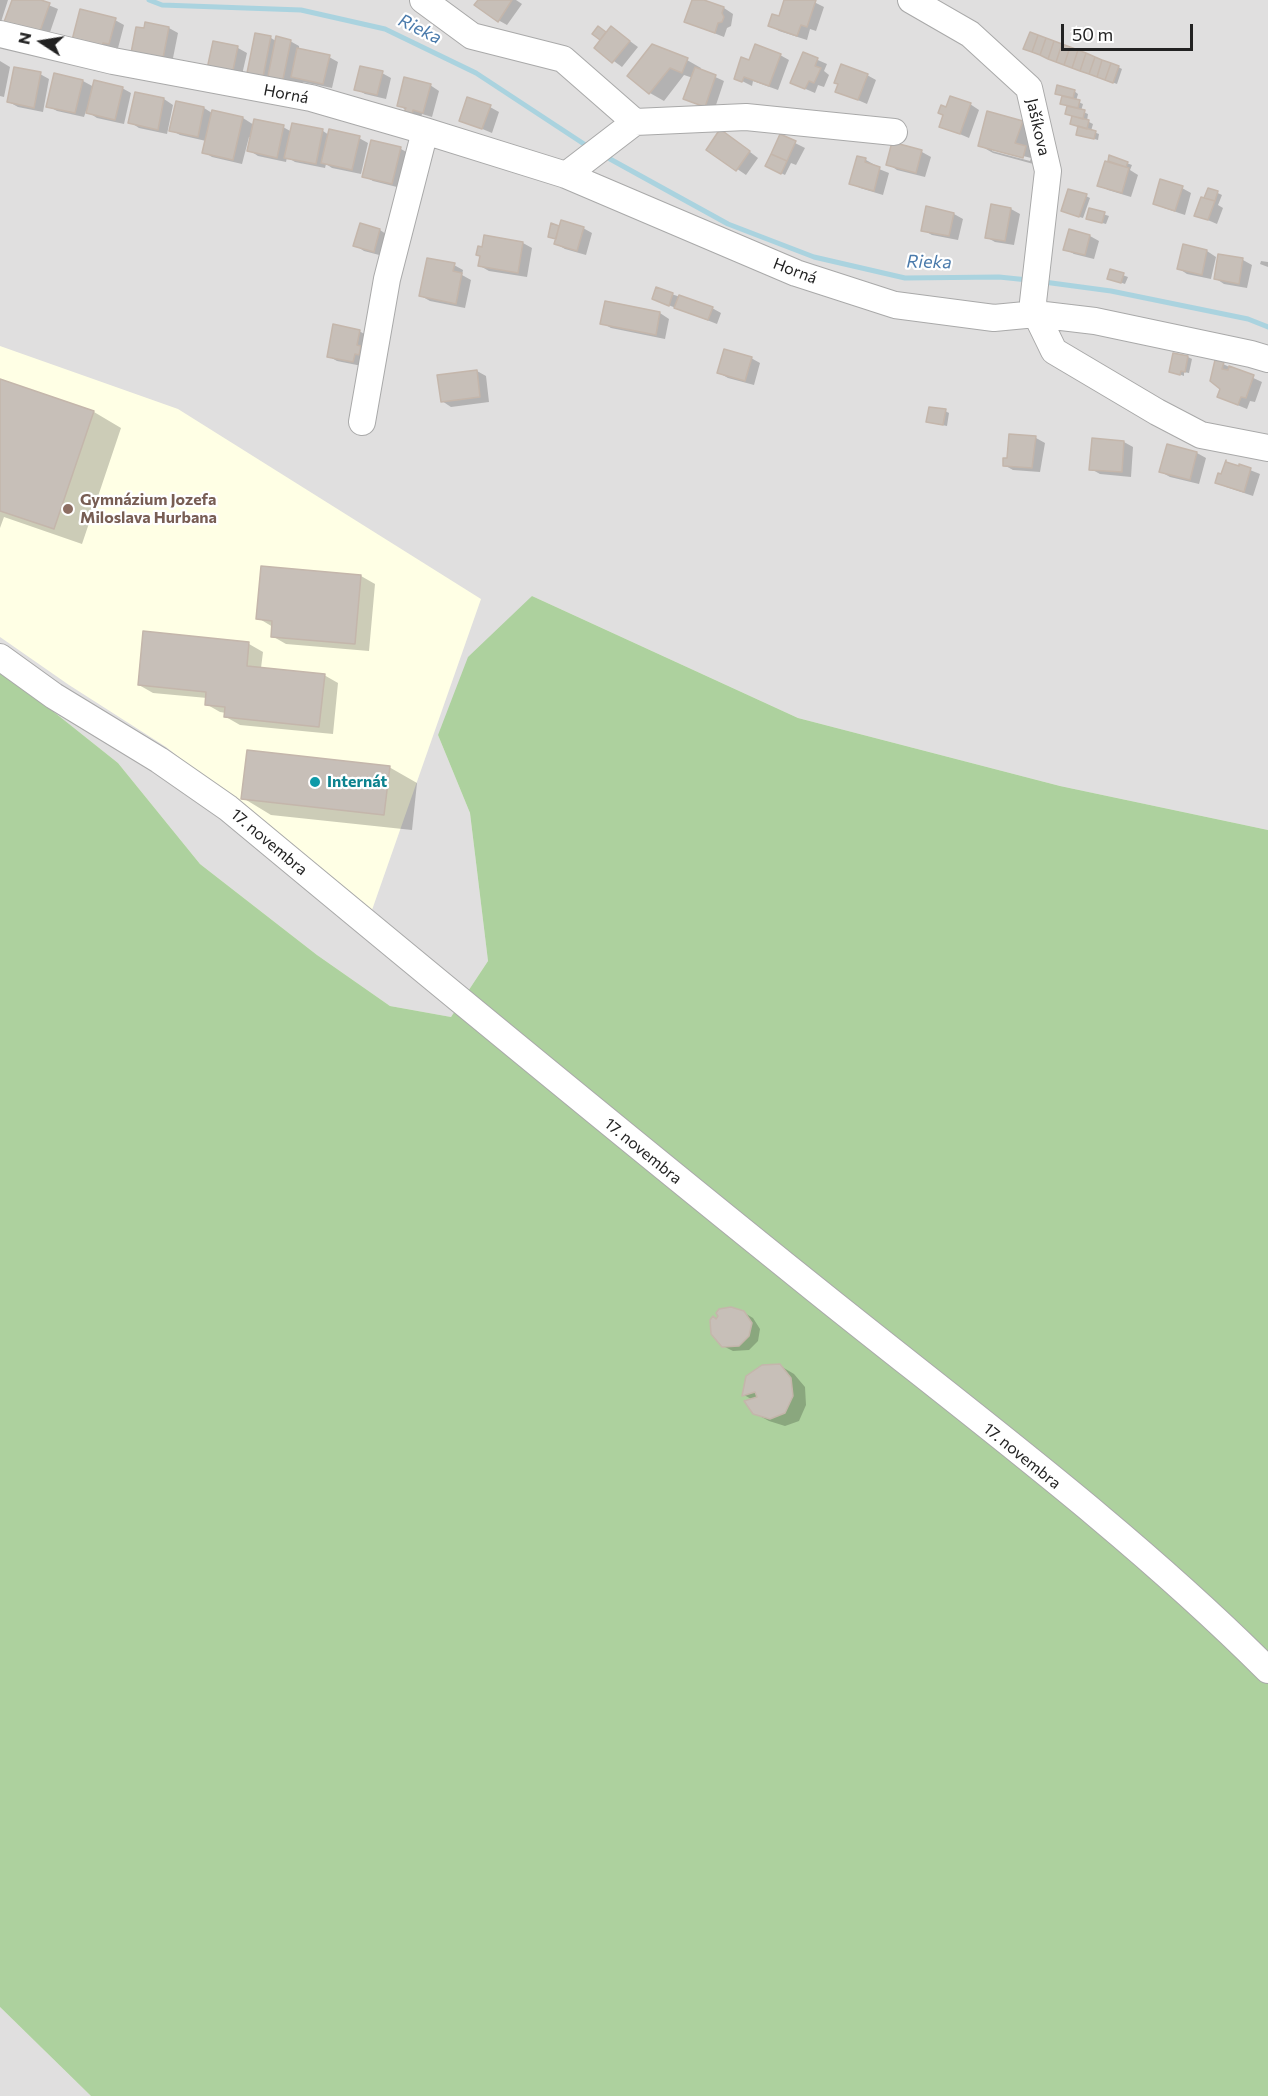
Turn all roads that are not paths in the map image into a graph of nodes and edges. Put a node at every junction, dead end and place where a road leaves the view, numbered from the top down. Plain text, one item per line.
1 (423, 0) edge
2 (911, 0) edge
3 (0, 34) edge
4 (635, 122) junction
5 (424, 131) junction
6 (894, 132) dead end
7 (567, 175) junction
8 (1034, 308) junction
9 (1268, 359) edge
10 (363, 422) dead end
11 (1268, 448) edge
12 (0, 657) edge
13 (1268, 1670) edge

1 - 4 street
2 - 8 street, Jašíkova
3 - 5 street, Horná
4 - 6 street
4 - 7 street
5 - 7 street, Horná
5 - 10 street
7 - 8 street, Horná
8 - 9 street, Horná
8 - 11 street
12 - 13 street, 17. novembra

